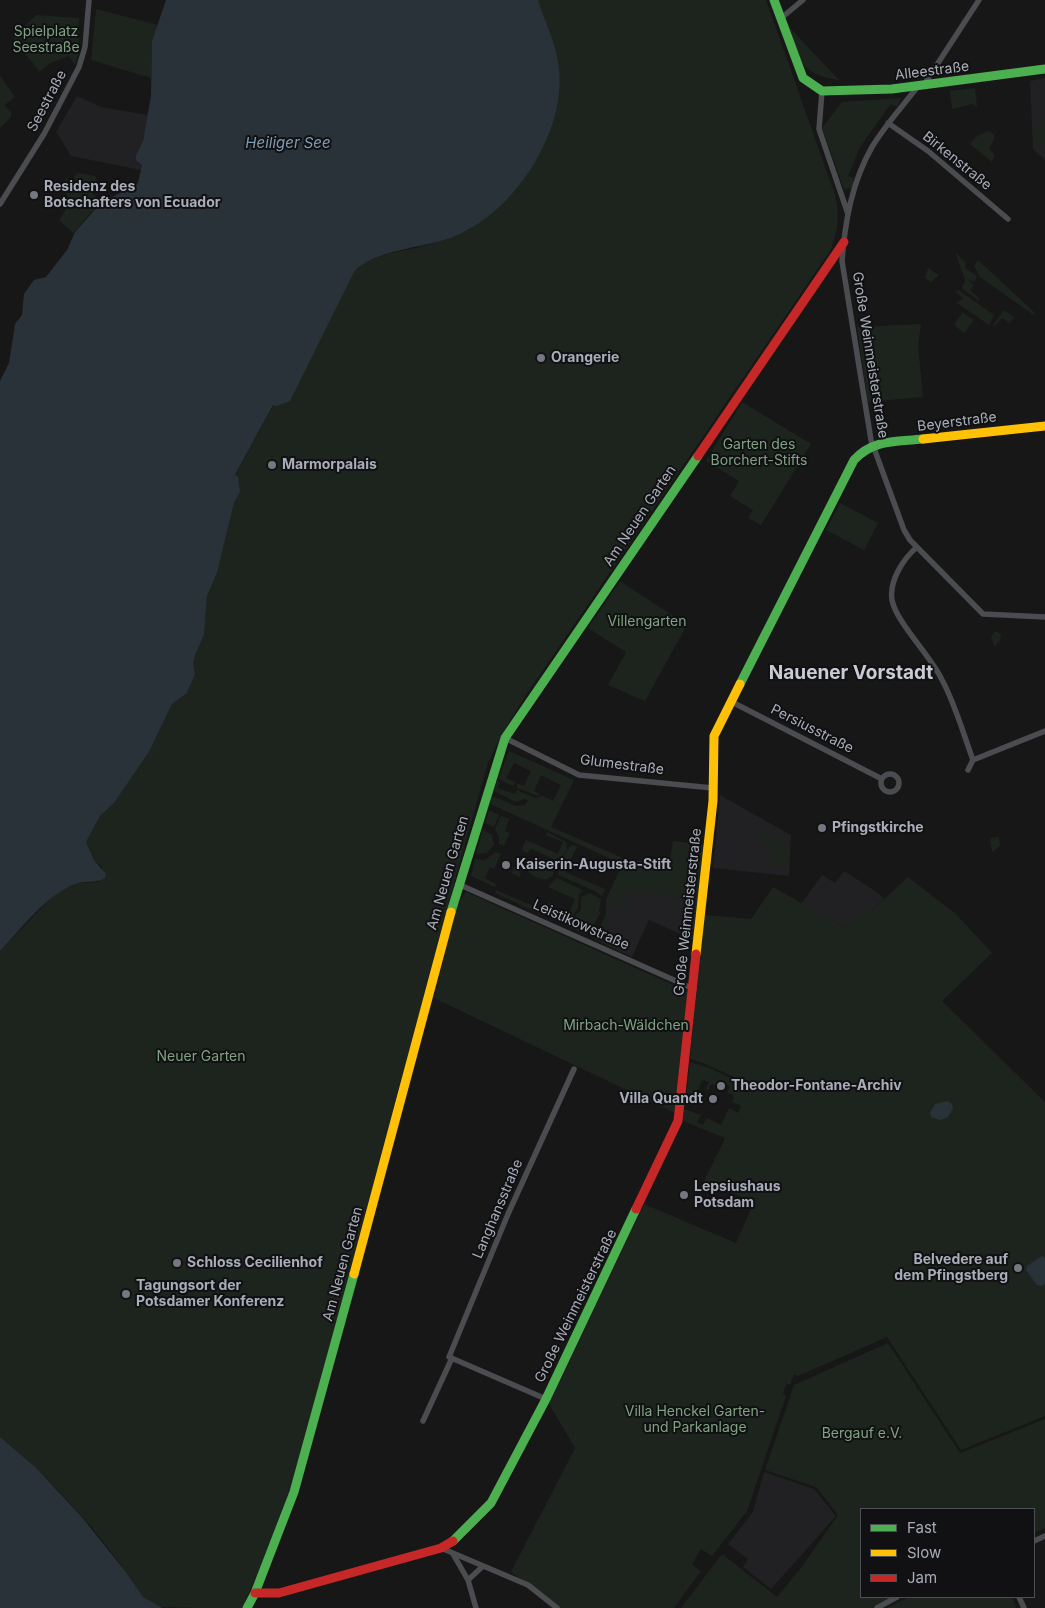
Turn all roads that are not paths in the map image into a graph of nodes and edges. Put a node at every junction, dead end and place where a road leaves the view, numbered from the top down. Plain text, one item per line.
1 (89, 0) edge
2 (774, 0) edge
3 (803, 0) edge
4 (979, 0) edge
5 (780, 19) junction
6 (1045, 69) edge
7 (922, 84) junction
8 (822, 91) junction
9 (888, 123) junction
10 (0, 204) edge
11 (848, 214) junction
12 (1008, 220) dead end
13 (844, 242) junction
14 (1045, 426) edge
15 (872, 445) junction
16 (918, 547) junction
17 (1045, 617) edge
18 (730, 701) junction
19 (1045, 731) edge
20 (505, 738) junction
21 (973, 760) junction
22 (968, 770) dead end
23 (882, 779) dead end
24 (713, 788) junction
25 (458, 884) junction
26 (694, 989) junction
27 (574, 1069) dead end
28 (452, 1358) junction
29 (546, 1400) junction
30 (423, 1421) dead end
31 (441, 1548) junction
32 (453, 1554) junction
33 (482, 1567) junction
34 (468, 1580) junction
35 (255, 1593) junction
36 (895, 1598) edge
37 (247, 1608) edge
38 (476, 1608) edge
39 (557, 1608) edge
40 (878, 1608) edge

1 - 10 street, Seestraße
2 - 5 street
3 - 5 street
4 - 7 street, Große Weinmeisterstraße
5 - 8 street
6 - 7 street, Alleestraße
7 - 8 street, Alleestraße
7 - 9 street, Große Weinmeisterstraße
8 - 11 street
9 - 11 street, Große Weinmeisterstraße
9 - 12 street, Birkenstraße
11 - 13 street, Große Weinmeisterstraße
13 - 15 street, Große Weinmeisterstraße
13 - 20 street, Am Neuen Garten
14 - 15 street, Beyerstraße
15 - 16 street
15 - 18 street, Große Weinmeisterstraße
16 - 17 street
16 - 21 street
18 - 23 street, Persiusstraße
18 - 24 street, Große Weinmeisterstraße
19 - 21 street
20 - 24 street, Glumestraße
20 - 25 street, Am Neuen Garten
21 - 22 street
24 - 26 street, Große Weinmeisterstraße
25 - 26 street, Leistikowstraße
25 - 35 street, Am Neuen Garten
26 - 29 street, Große Weinmeisterstraße
27 - 28 street, Langhansstraße
28 - 29 street
28 - 30 street, Langhansstraße
29 - 31 street, Große Weinmeisterstraße
31 - 32 street
31 - 35 street, Große Weinmeisterstraße
32 - 33 street
32 - 34 street
33 - 34 street
33 - 39 street
34 - 38 street
35 - 37 street, Am Neuen Garten
36 - 40 street

